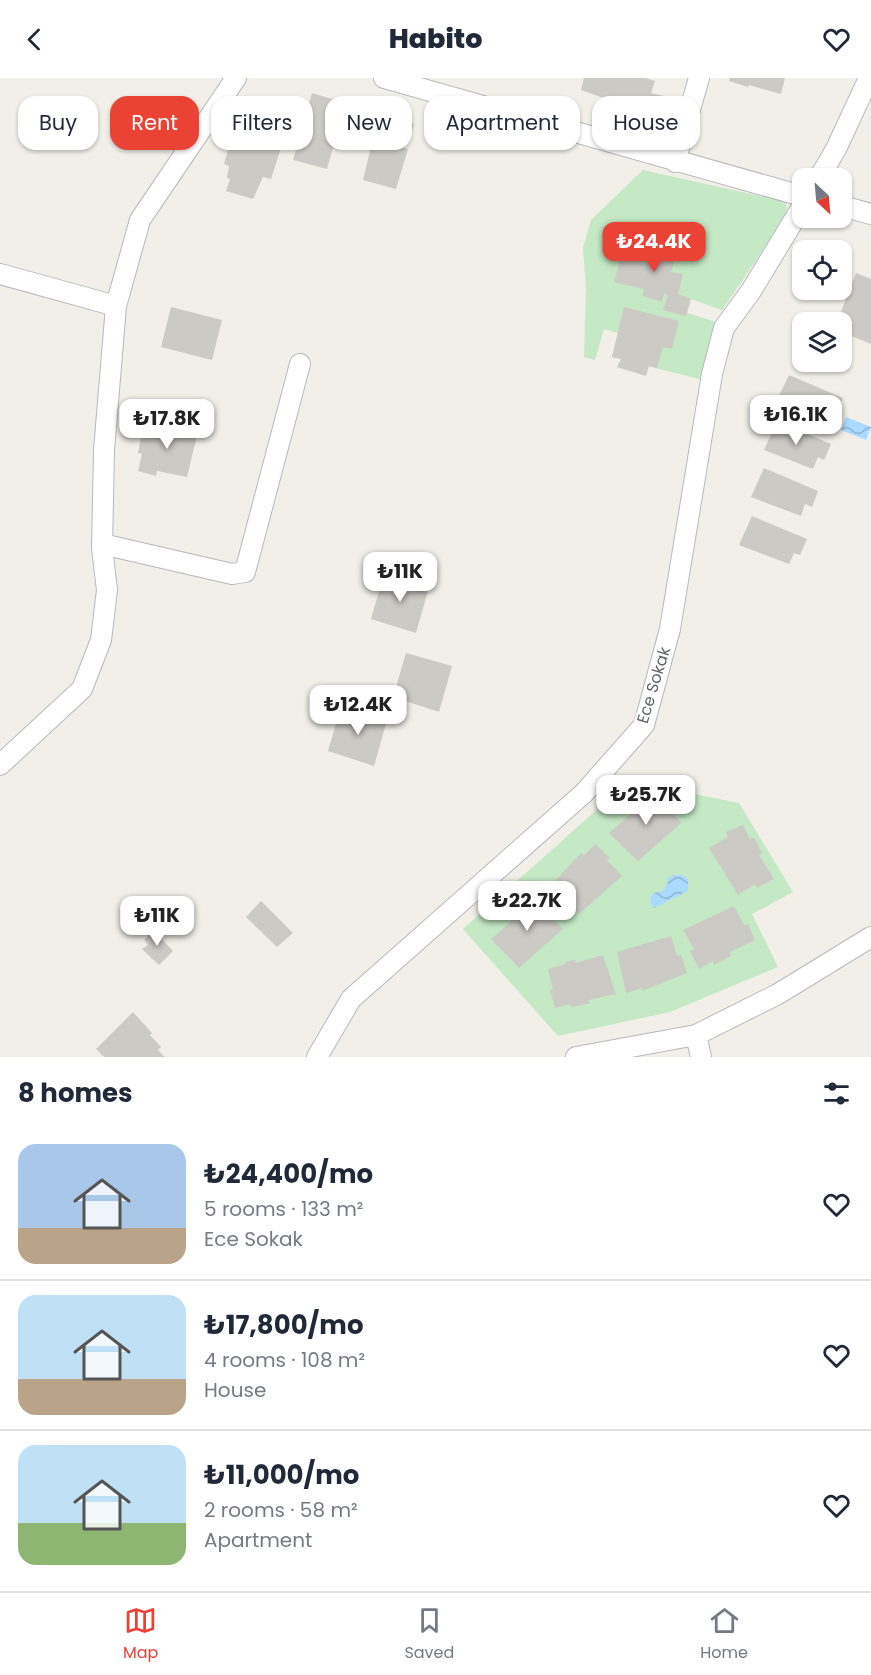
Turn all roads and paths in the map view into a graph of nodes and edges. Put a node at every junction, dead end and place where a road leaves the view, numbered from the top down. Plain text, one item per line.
1 (236, 78) edge
2 (384, 78) edge
3 (699, 78) edge
4 (868, 78) edge
5 (675, 162) junction
6 (825, 168) edge
7 (792, 193) edge
8 (852, 209) edge
9 (871, 214) edge
10 (792, 223) edge
11 (0, 274) edge
12 (116, 306) junction
13 (300, 364) dead end
14 (102, 544) junction
15 (0, 765) edge
16 (871, 937) edge
17 (696, 1035) junction
18 (317, 1057) edge
19 (576, 1057) edge
20 (701, 1057) edge

1 - 12 street
2 - 5 street
3 - 5 street
4 - 6 street
5 - 7 street
8 - 9 street
10 - 18 street, Ece Sokak
11 - 12 street
12 - 14 street
13 - 14 street
14 - 15 street
16 - 17 street
17 - 19 street
17 - 20 street

